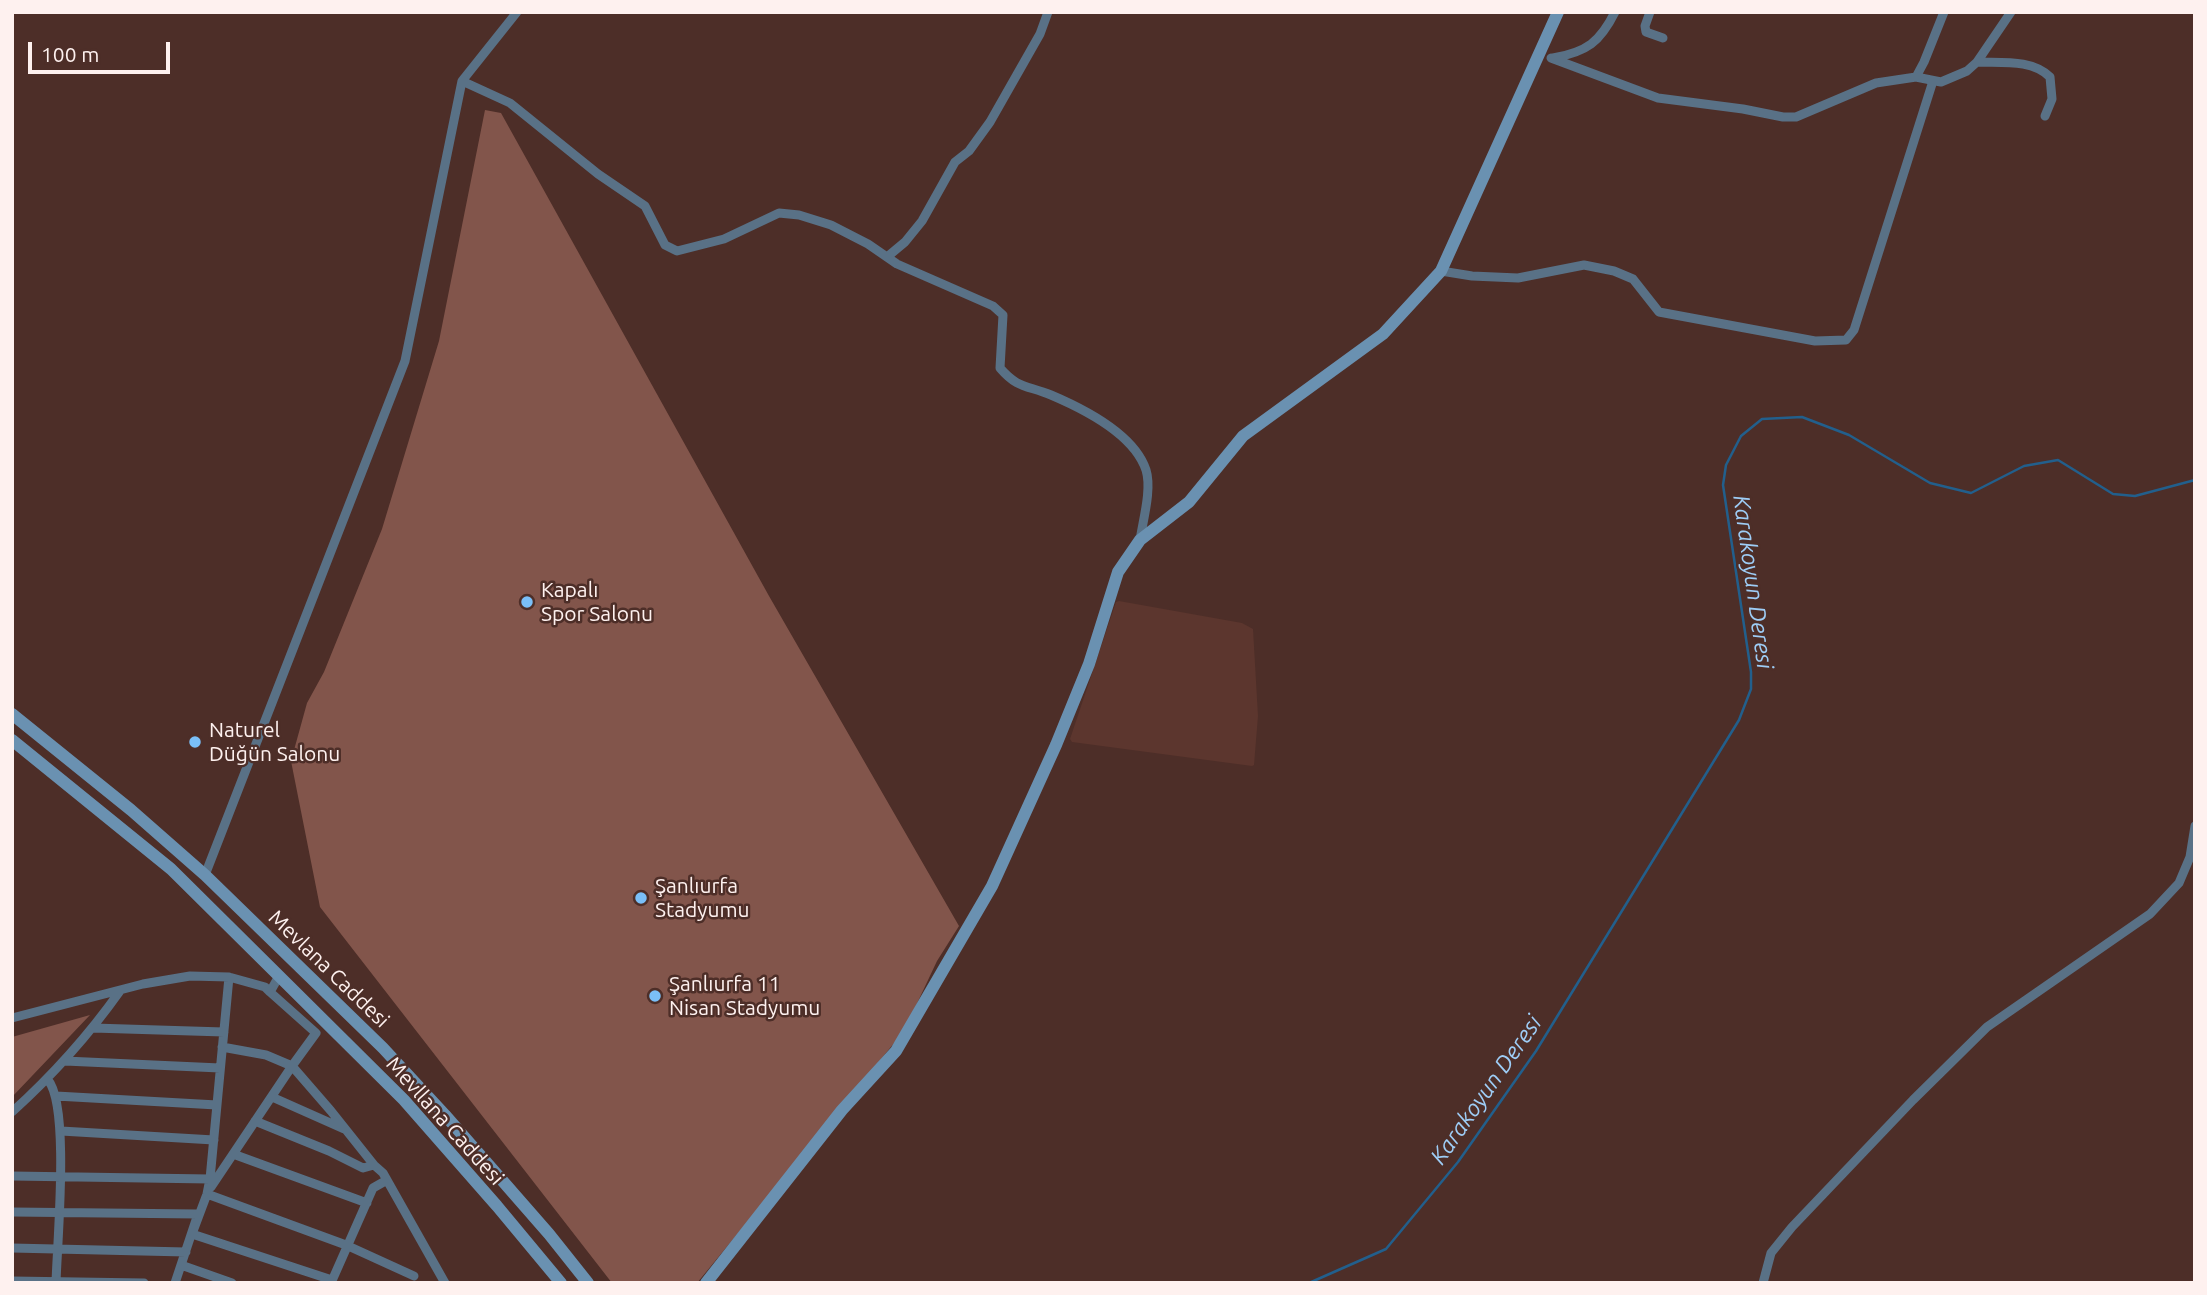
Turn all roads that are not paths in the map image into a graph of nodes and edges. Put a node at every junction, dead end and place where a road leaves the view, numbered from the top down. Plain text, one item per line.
1 (517, 12) edge
2 (1048, 12) edge
3 (1558, 12) edge
4 (1615, 12) edge
5 (1650, 12) edge
6 (1944, 12) edge
7 (2011, 12) edge
8 (1663, 38) dead end
9 (1538, 57) junction
10 (1551, 58) junction
11 (1977, 62) junction
12 (1916, 77) junction
13 (462, 81) junction
14 (1933, 81) junction
15 (2045, 116) dead end
16 (887, 257) junction
17 (1441, 271) junction
18 (1140, 540) junction
19 (12, 714) edge
20 (12, 740) edge
21 (2195, 826) edge
22 (205, 875) junction
23 (279, 976) junction
24 (229, 977) junction
25 (121, 990) junction
26 (271, 992) junction
27 (12, 1018) edge
28 (93, 1028) junction
29 (224, 1032) junction
30 (222, 1047) junction
31 (65, 1061) junction
32 (292, 1066) junction
33 (220, 1068) junction
34 (48, 1080) junction
35 (56, 1096) junction
36 (272, 1097) junction
37 (217, 1105) junction
38 (12, 1112) edge
39 (255, 1121) junction
40 (346, 1130) junction
41 (61, 1131) junction
42 (214, 1140) junction
43 (233, 1154) junction
44 (374, 1166) junction
45 (12, 1176) edge
46 (59, 1176) junction
47 (210, 1179) junction
48 (387, 1180) junction
49 (208, 1193) junction
50 (367, 1203) junction
51 (12, 1212) edge
52 (58, 1213) junction
53 (198, 1214) junction
54 (346, 1245) junction
55 (12, 1248) edge
56 (58, 1249) junction
57 (186, 1252) junction
58 (181, 1265) junction
59 (414, 1276) dead end
60 (12, 1281) edge
61 (331, 1281) edge
62 (56, 1282) edge
63 (144, 1283) edge
64 (176, 1283) edge
65 (232, 1283) edge
66 (445, 1283) edge
67 (561, 1283) edge
68 (588, 1283) edge
69 (706, 1283) edge
70 (1763, 1283) edge

1 - 13 street
2 - 16 street
3 - 9 main road
4 - 10 street
5 - 8 street
6 - 12 street
7 - 11 street
9 - 10 street
9 - 17 main road
10 - 12 street
11 - 14 street
11 - 15 street
12 - 14 street
13 - 16 street
13 - 22 street
14 - 17 street
16 - 18 street
17 - 18 main road
18 - 69 main road
19 - 22 main road, Mevlana Caddesi
20 - 23 main road, Mevllana Caddesi
21 - 70 street
22 - 68 main road, Mevlana Caddesi
23 - 26 street
23 - 67 main road, Mevllana Caddesi
24 - 25 street
24 - 26 street
24 - 29 street
25 - 27 street
25 - 28 street
26 - 32 street
28 - 29 street
28 - 31 street
29 - 30 street
30 - 32 street
30 - 33 street
31 - 33 street
31 - 34 street
32 - 36 street
32 - 40 street
33 - 37 street
34 - 35 street
34 - 38 street
35 - 37 street
35 - 41 street
36 - 39 street
36 - 40 street
37 - 42 street
39 - 43 street
39 - 44 street
40 - 44 street
41 - 42 street
41 - 46 street
42 - 47 street
43 - 49 street
43 - 50 street
44 - 48 street
45 - 46 street
46 - 47 street
46 - 52 street
47 - 49 street
48 - 50 street
48 - 66 street
49 - 53 street
49 - 54 street
50 - 54 street
51 - 52 street
52 - 53 street
52 - 56 street
53 - 57 street
53 - 61 street
54 - 59 street
54 - 61 street
55 - 56 street
56 - 57 street
56 - 62 street
57 - 58 street
58 - 64 street
58 - 65 street
60 - 62 street
62 - 63 street

